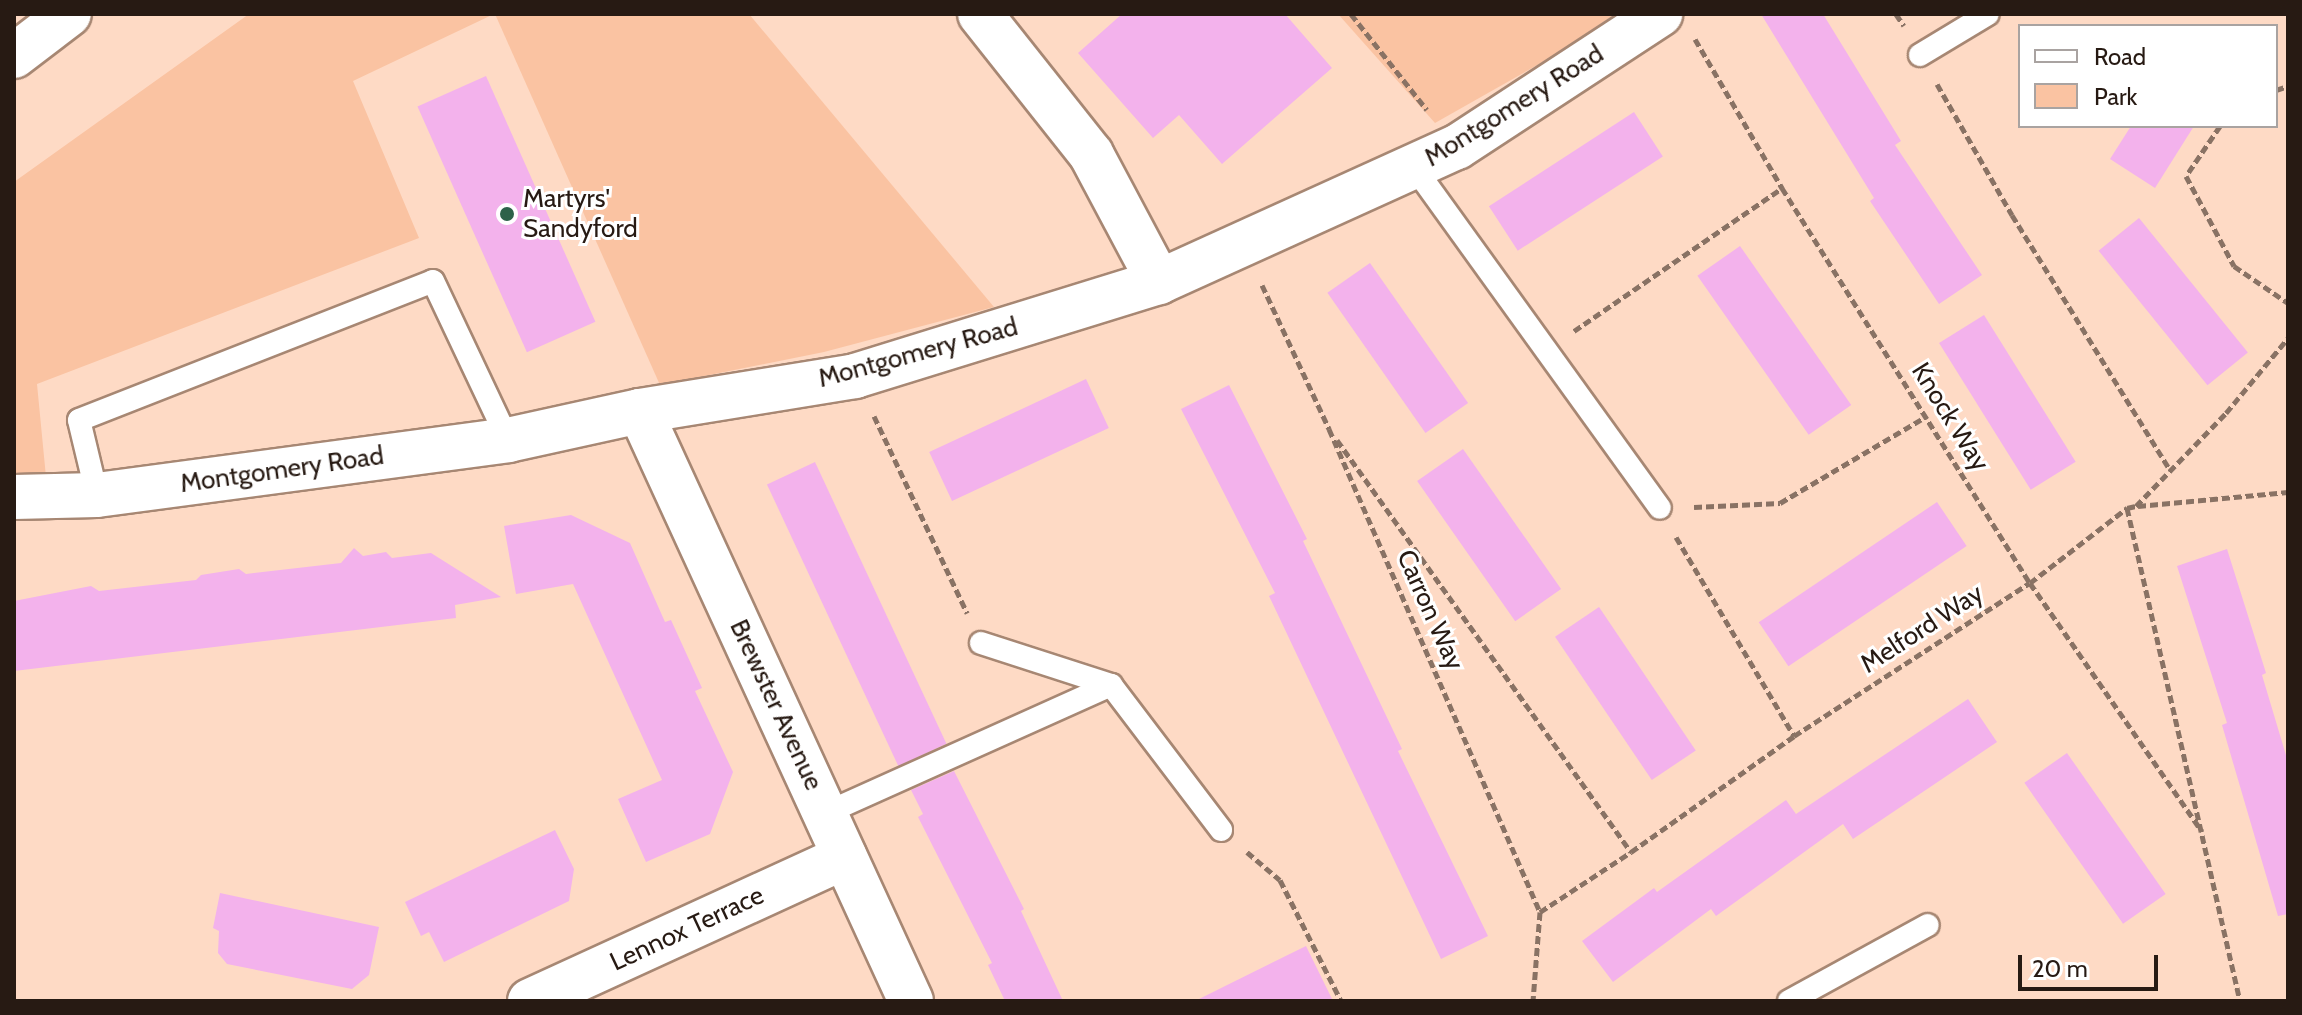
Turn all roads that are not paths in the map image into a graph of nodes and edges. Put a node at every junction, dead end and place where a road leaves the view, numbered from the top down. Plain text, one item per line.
1 (69, 14) edge
2 (980, 14) edge
3 (1988, 14) edge
4 (1674, 21) edge
5 (1920, 55) road end
6 (14, 56) edge
7 (1414, 167) junction
8 (1159, 282) junction
9 (640, 411) junction
10 (508, 440) junction
11 (97, 495) junction
12 (14, 497) edge
13 (1660, 508) road end
14 (981, 643) road end
15 (1111, 685) junction
16 (826, 813) junction
17 (1221, 830) road end
18 (845, 857) junction
19 (1928, 925) dead end
20 (530, 1001) edge
21 (911, 1001) edge
22 (1789, 1001) edge

1 - 6 main road
2 - 8 main road
3 - 5 lane
4 - 7 main road, Montgomery Road
7 - 8 main road, Montgomery Road
7 - 13 lane
8 - 9 main road, Montgomery Road
9 - 10 main road, Montgomery Road
9 - 16 main road, Brewster Avenue
10 - 11 main road, Montgomery Road
10 - 11 lane
11 - 12 main road, Montgomery Road
14 - 15 lane
15 - 16 lane
15 - 17 lane
16 - 18 main road, Brewster Avenue
18 - 20 main road, Lennox Terrace
18 - 21 main road, Brewster Avenue
19 - 22 lane

